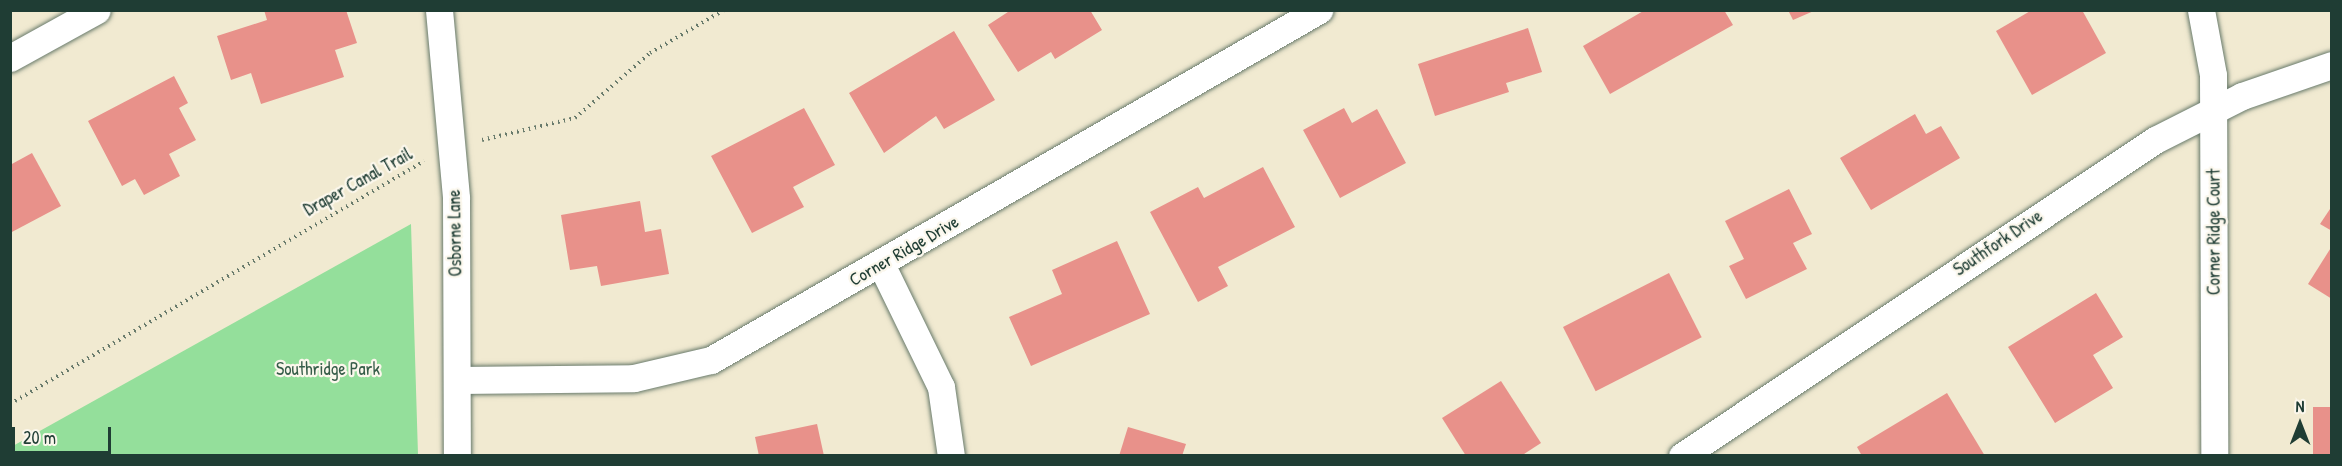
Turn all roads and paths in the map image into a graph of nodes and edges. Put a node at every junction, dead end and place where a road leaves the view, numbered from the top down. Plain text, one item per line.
1 (97, 10) edge
2 (439, 10) edge
3 (724, 10) edge
4 (1319, 10) edge
5 (2201, 10) edge
6 (10, 58) edge
7 (2331, 65) edge
8 (2213, 110) junction
9 (451, 149) junction
10 (881, 264) junction
11 (457, 380) junction
12 (10, 404) edge
13 (457, 456) edge
14 (951, 456) edge
15 (1682, 456) edge
16 (2214, 456) edge

1 - 6 street
2 - 9 street, Osborne Lane
3 - 9 path, Draper Canal Trail
4 - 10 street, Corner Ridge Drive
5 - 8 street, Corner Ridge Court
7 - 8 street, Southfork Drive
8 - 15 street, Southfork Drive
8 - 16 street, Corner Ridge Court
9 - 11 street, Osborne Lane
9 - 12 path, Draper Canal Trail
10 - 11 street, Corner Ridge Drive
10 - 14 street
11 - 13 street, Osborne Lane

